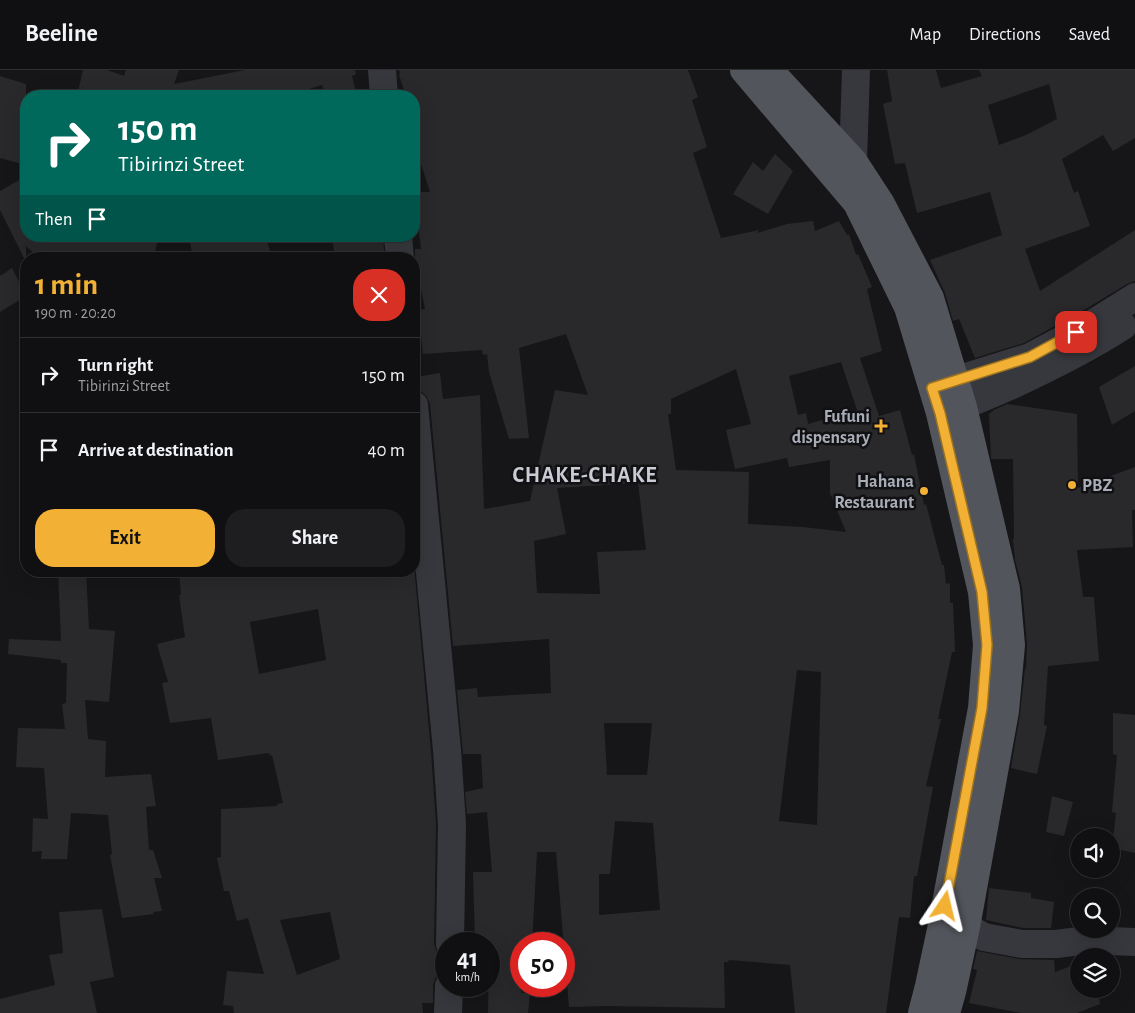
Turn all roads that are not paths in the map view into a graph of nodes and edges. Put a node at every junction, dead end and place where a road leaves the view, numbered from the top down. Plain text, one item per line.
1 (382, 70) edge
2 (744, 70) edge
3 (769, 70) edge
4 (856, 70) edge
5 (384, 90) edge
6 (853, 161) junction
7 (1135, 297) edge
8 (1135, 319) edge
9 (948, 398) junction
10 (420, 468) edge
11 (966, 927) junction
12 (450, 932) edge
13 (1135, 942) edge
14 (448, 997) edge
15 (448, 1013) edge
16 (922, 1013) edge
17 (946, 1013) edge

1 - 5 street
2 - 9 main road
3 - 6 main road
4 - 6 street
6 - 9 main road
7 - 9 street
8 - 9 street
9 - 11 main road
9 - 16 main road
10 - 12 street
11 - 13 street
11 - 17 main road
14 - 15 street

